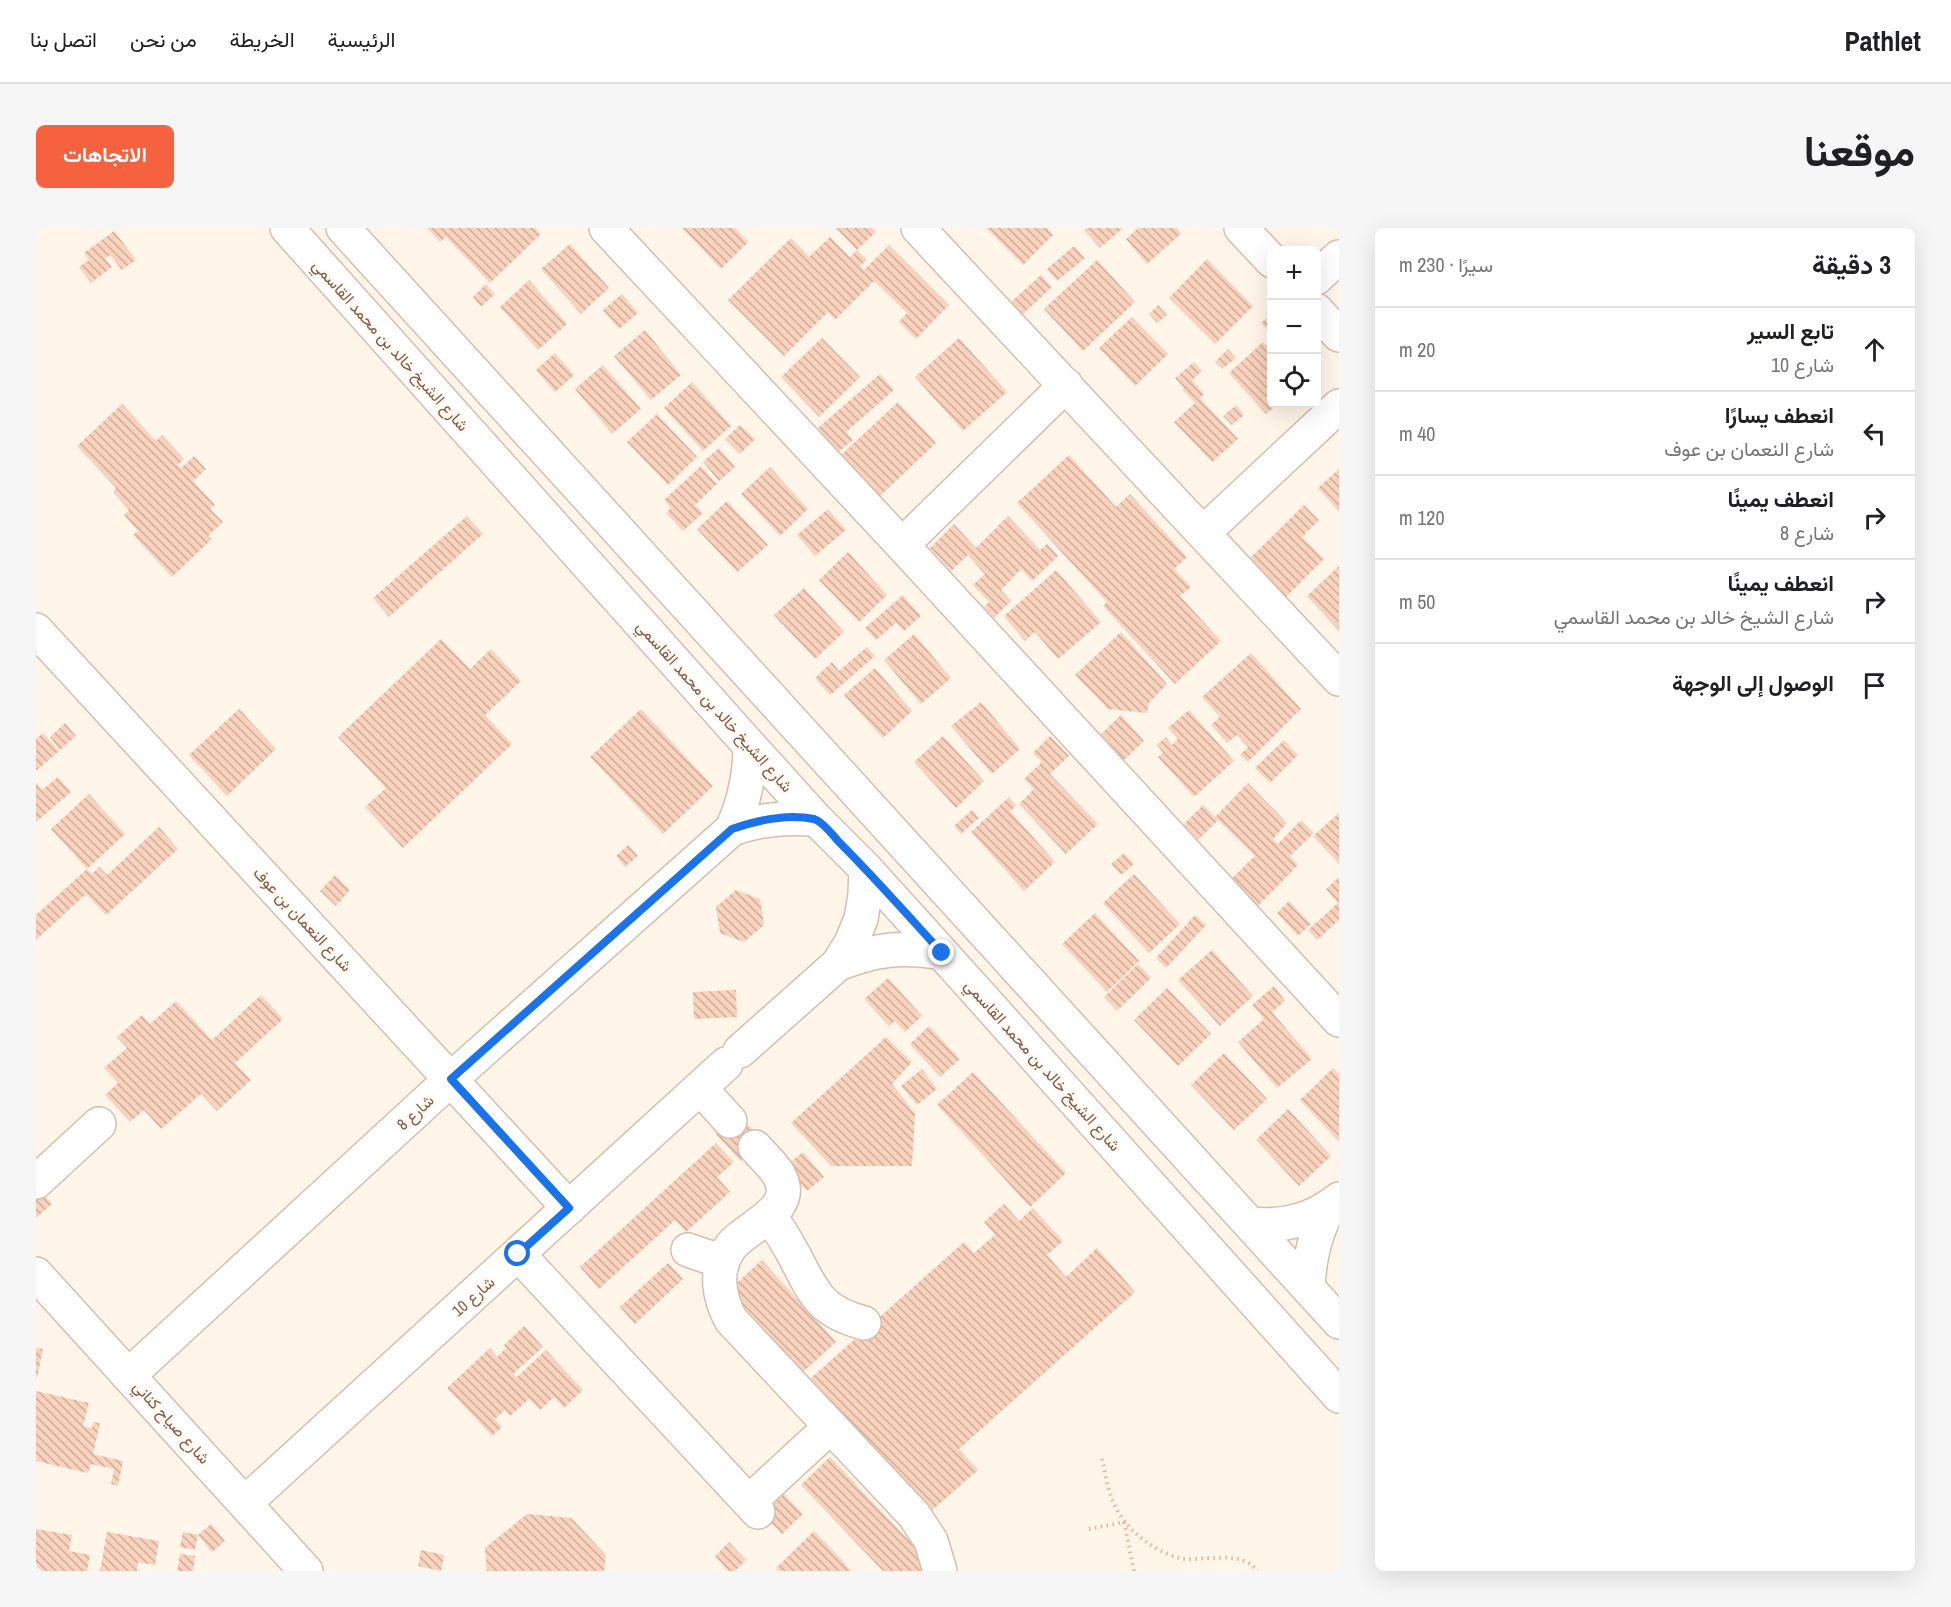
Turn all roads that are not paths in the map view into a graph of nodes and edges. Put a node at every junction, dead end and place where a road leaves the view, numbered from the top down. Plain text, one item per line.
1 (287, 228) edge
2 (342, 228) edge
3 (606, 228) edge
4 (918, 228) edge
5 (1241, 228) edge
6 (1267, 256) edge
7 (1339, 257) edge
8 (1321, 274) edge
9 (1321, 315) edge
10 (1339, 335) edge
11 (1066, 385) junction
12 (1339, 406) edge
13 (1203, 533) junction
14 (902, 545) junction
15 (36, 630) edge
16 (1339, 678) edge
17 (750, 746) junction
18 (817, 820) junction
19 (732, 829) junction
20 (866, 868) junction
21 (942, 953) junction
22 (838, 964) junction
23 (1339, 1020) edge
24 (451, 1079) junction
25 (700, 1088) junction
26 (730, 1121) dead end
27 (99, 1124) dead end
28 (755, 1147) dead end
29 (36, 1182) edge
30 (1335, 1202) edge
31 (569, 1208) junction
32 (770, 1216) junction
33 (1251, 1224) junction
34 (688, 1250) dead end
35 (518, 1254) junction
36 (723, 1262) junction
37 (36, 1274) edge
38 (1308, 1288) junction
39 (1339, 1322) edge
40 (864, 1323) dead end
41 (129, 1375) junction
42 (1339, 1396) edge
43 (830, 1427) junction
44 (245, 1503) junction
45 (306, 1571) edge
46 (940, 1571) edge

1 - 17 street, شارع الشيخ خالد بن محمد القاسمي
2 - 33 street
3 - 14 street
4 - 11 street
5 - 6 street
7 - 8 street
9 - 10 street
11 - 13 street
11 - 14 street
12 - 13 street
13 - 16 street
14 - 23 street
15 - 24 street, شارع النعمان بن عوف
17 - 18 street, شارع الشيخ خالد بن محمد القاسمي
17 - 19 street, شارع 8
18 - 19 street, شارع 8
18 - 20 street, شارع الشيخ خالد بن محمد القاسمي
19 - 24 street, شارع 8
20 - 21 street, شارع الشيخ خالد بن محمد القاسمي
20 - 22 street, شارع 10
21 - 22 street, شارع 10
21 - 42 street, شارع الشيخ خالد بن محمد القاسمي
22 - 25 street, شارع 10
24 - 31 street, شارع النعمان بن عوف
24 - 41 street, شارع 8
25 - 26 street
25 - 31 street, شارع 10
27 - 29 street
28 - 32 street
30 - 33 street
30 - 38 street
31 - 35 street, شارع 10
32 - 36 street
32 - 40 street
33 - 38 street
34 - 36 street
35 - 43 street
35 - 44 street, شارع 10
36 - 43 street
37 - 41 street, شارع صياح كناني
38 - 39 street
41 - 44 street, شارع صياح كناني
43 - 46 street
44 - 45 street, شارع صياح كناني

